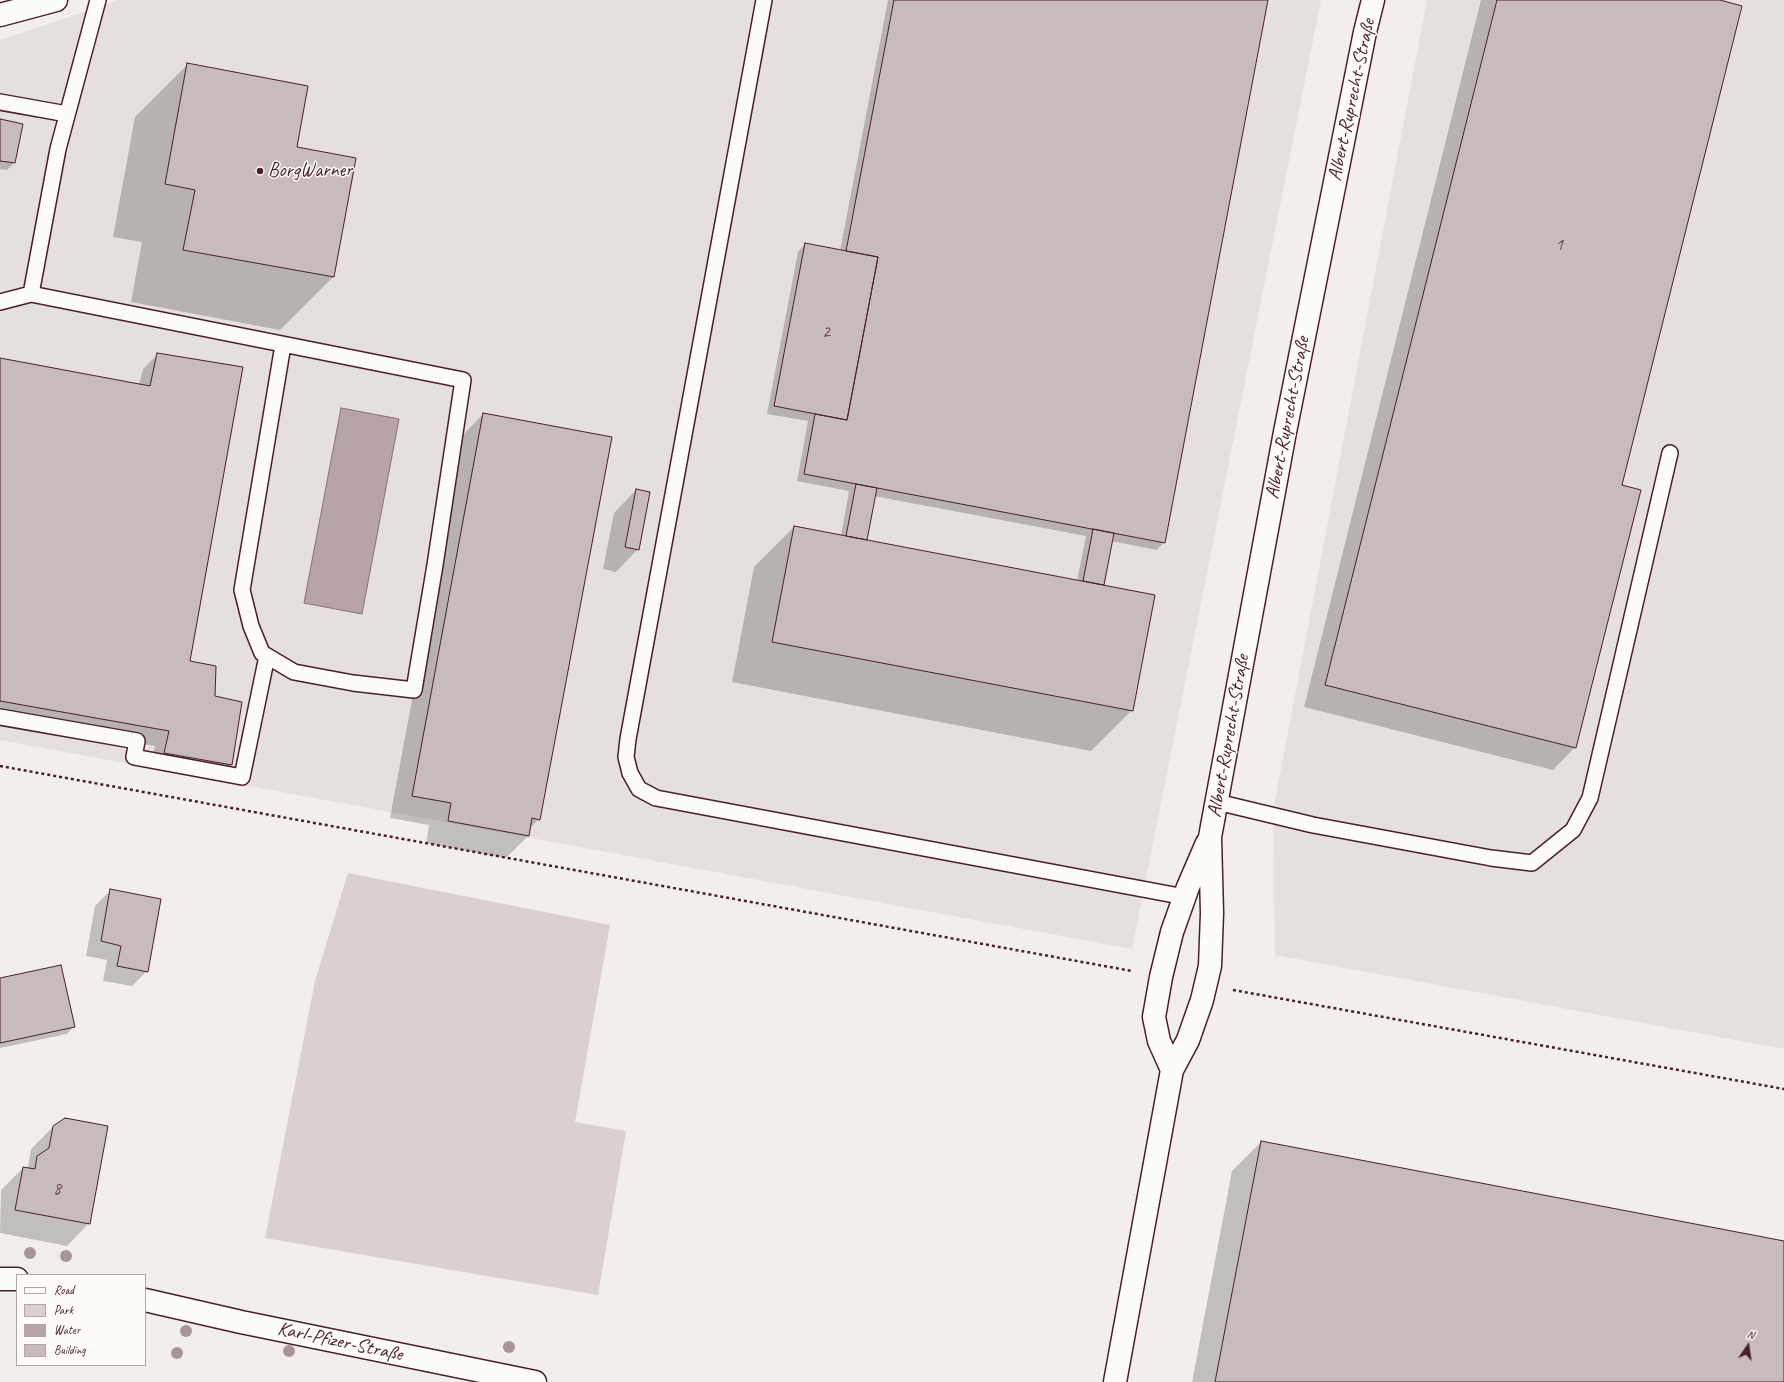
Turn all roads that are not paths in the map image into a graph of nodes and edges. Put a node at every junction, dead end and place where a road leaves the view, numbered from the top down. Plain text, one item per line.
1 (56, 0) edge
2 (98, 0) edge
3 (764, 0) edge
4 (1373, 0) edge
5 (0, 15) edge
6 (0, 102) edge
7 (67, 114) junction
8 (32, 294) junction
9 (0, 302) edge
10 (282, 345) junction
11 (1670, 454) dead end
12 (267, 656) junction
13 (0, 717) edge
14 (1217, 802) junction
15 (1210, 837) junction
16 (1185, 898) junction
17 (1172, 1070) junction
18 (0, 1279) edge
19 (16, 1279) edge
20 (146, 1300) edge
21 (535, 1382) edge
22 (1115, 1382) edge

1 - 5 street
2 - 7 lane
3 - 16 lane
4 - 14 street, Albert-Ruprecht-Straße
6 - 7 lane
7 - 8 lane
8 - 9 lane
8 - 10 lane
10 - 12 lane
10 - 12 lane
11 - 14 lane
12 - 13 lane
14 - 15 street, Albert-Ruprecht-Straße
15 - 16 street
15 - 17 street
16 - 17 street
17 - 22 street
18 - 19 street
20 - 21 street, Karl-Pfizer-Straße

